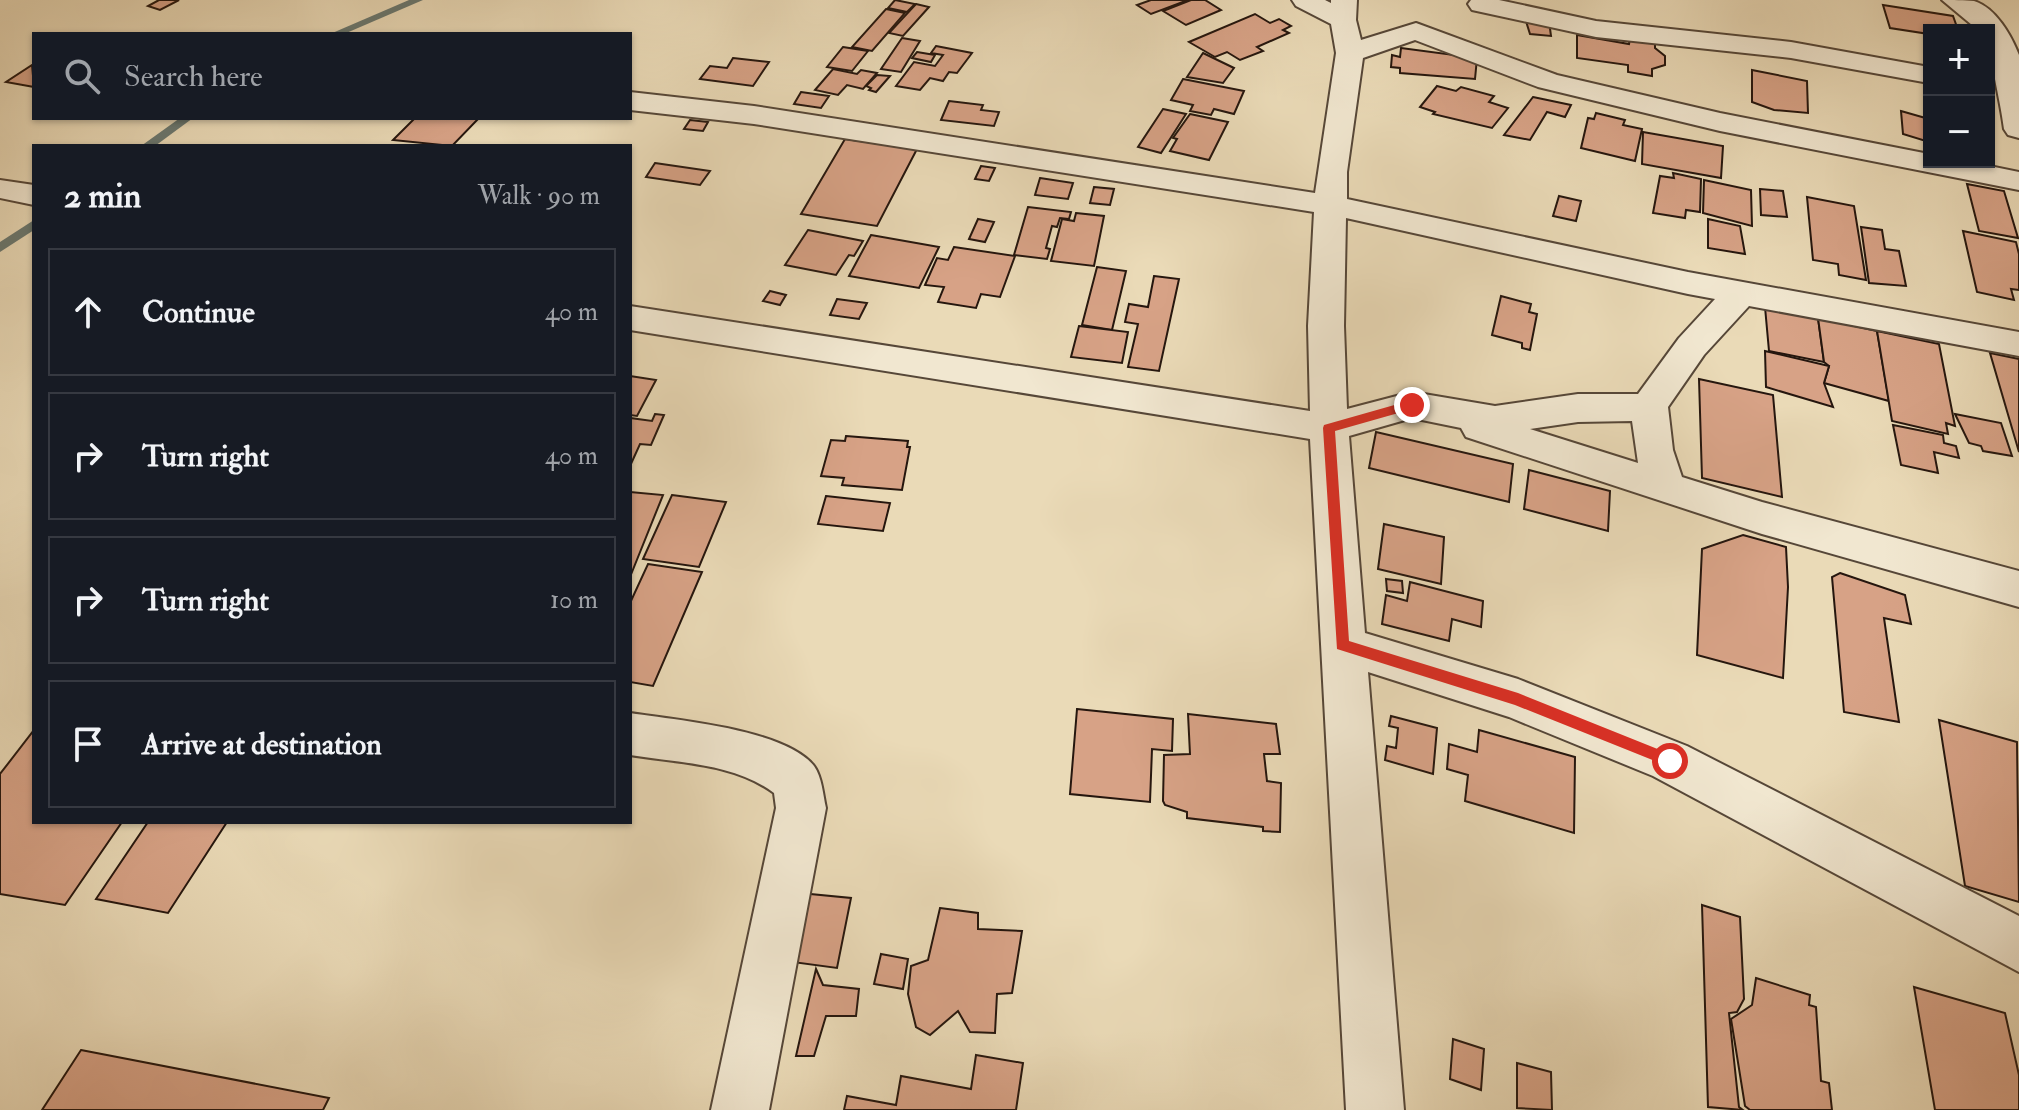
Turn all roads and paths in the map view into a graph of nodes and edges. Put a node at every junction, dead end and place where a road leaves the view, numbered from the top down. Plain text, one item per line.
1 (1305, 0) edge
2 (1955, 0) edge
3 (1485, 2) edge
4 (1344, 10) edge
5 (1416, 31) junction
6 (1350, 53) junction
7 (1923, 74) edge
8 (2008, 75) edge
9 (632, 101) edge
10 (2019, 129) edge
11 (2019, 181) edge
12 (1331, 205) junction
13 (1742, 293) junction
14 (632, 318) edge
15 (2019, 344) edge
16 (1412, 405) junction
17 (1649, 407) junction
18 (1329, 428) junction
19 (1666, 489) junction
20 (2019, 589) edge
21 (1342, 645) junction
22 (632, 734) edge
23 (2019, 945) edge
24 (740, 1110) edge
25 (1375, 1110) edge

1 - 4 street
2 - 8 street
3 - 5 street
3 - 7 street
4 - 6 street
5 - 6 street
5 - 11 street
6 - 12 street
8 - 10 street
9 - 12 street
12 - 13 street
12 - 18 street
13 - 15 street
13 - 17 street
14 - 18 street
16 - 17 street
16 - 18 street
16 - 19 street
17 - 19 street
18 - 21 street
19 - 20 street
21 - 23 street
21 - 25 street
22 - 24 street

